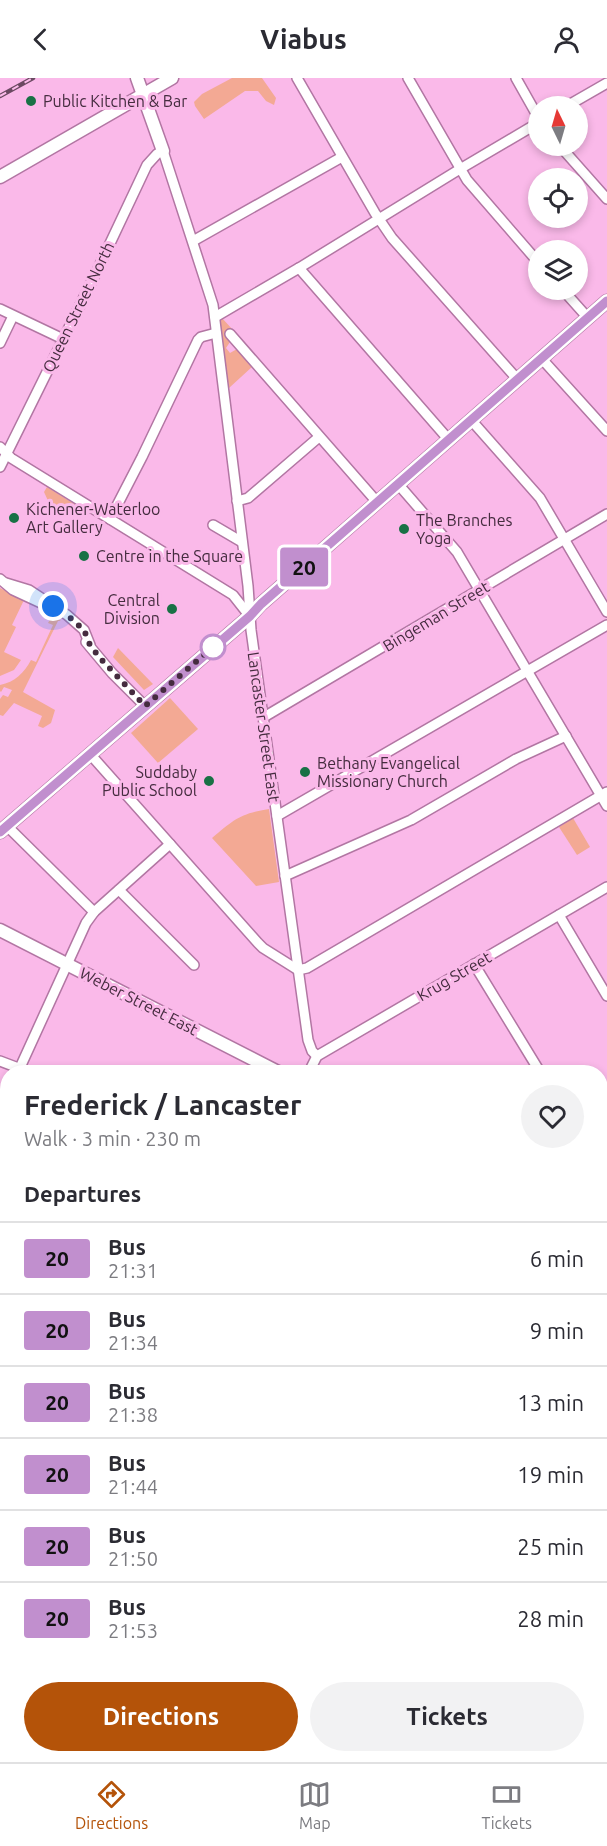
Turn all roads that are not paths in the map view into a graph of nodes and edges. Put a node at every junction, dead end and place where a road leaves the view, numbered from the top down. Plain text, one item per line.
1 (137, 78) edge
2 (172, 78) edge
3 (297, 78) edge
4 (408, 78) edge
5 (516, 78) edge
6 (607, 83) edge
7 (143, 94) junction
8 (584, 96) edge
9 (528, 99) edge
10 (528, 129) edge
11 (163, 151) junction
12 (569, 156) edge
13 (342, 157) junction
14 (460, 169) junction
15 (0, 177) edge
16 (607, 199) edge
17 (379, 219) junction
18 (193, 241) junction
19 (528, 250) edge
20 (299, 268) junction
21 (572, 300) edge
22 (607, 301) edge
23 (0, 309) edge
24 (13, 315) junction
25 (215, 317) junction
26 (588, 318) junction
27 (216, 333) junction
28 (230, 334) dead end
29 (63, 339) junction
30 (0, 343) edge
31 (542, 359) junction
32 (518, 380) junction
33 (472, 421) junction
34 (607, 430) edge
35 (320, 437) junction
36 (449, 440) junction
37 (3, 450) edge
38 (0, 467) edge
39 (398, 484) junction
40 (237, 501) junction
41 (377, 502) junction
42 (607, 514) edge
43 (110, 519) junction
44 (213, 525) dead end
45 (564, 539) junction
46 (242, 542) junction
47 (3, 581) edge
48 (248, 586) junction
49 (479, 590) junction
50 (233, 595) junction
51 (607, 612) edge
52 (250, 616) junction
53 (607, 625) edge
54 (526, 670) junction
55 (145, 706) junction
56 (264, 717) junction
57 (566, 736) junction
58 (90, 754) junction
59 (604, 794) edge
60 (607, 806) edge
61 (277, 816) junction
62 (3, 829) edge
63 (170, 844) junction
64 (285, 876) junction
65 (607, 887) edge
66 (119, 890) junction
67 (94, 912) junction
68 (559, 915) junction
69 (0, 930) edge
70 (67, 964) junction
71 (474, 964) junction
72 (194, 965) dead end
73 (298, 969) junction
74 (607, 996) edge
75 (317, 1056) junction
76 (25, 1065) edge
77 (264, 1065) edge
78 (312, 1065) edge
79 (536, 1065) edge

1 - 7 main road
2 - 7 main road
3 - 13 street
4 - 14 street
5 - 9 street
6 - 8 street
7 - 11 main road
7 - 15 main road
10 - 14 street
11 - 18 street, Lancaster Street East
11 - 29 street, Queen Street North
12 - 16 street
13 - 17 street
13 - 18 street
14 - 17 street
14 - 19 street
17 - 20 street
17 - 32 street
18 - 25 street, Lancaster Street East
20 - 25 street
20 - 36 street
21 - 26 street
22 - 26 main road
23 - 24 street
24 - 29 street
24 - 30 street
25 - 27 street, Lancaster Street East
26 - 31 main road
27 - 40 street, Lancaster Street East
27 - 43 street
28 - 35 street
29 - 37 street, Queen Street North
31 - 32 main road
31 - 34 street
32 - 33 main road
33 - 36 main road
33 - 45 street
35 - 40 street
35 - 41 street
36 - 39 main road
37 - 38 street, Queen Street North
37 - 43 street
39 - 41 main road
39 - 49 street
40 - 46 street, Lancaster Street East
41 - 52 main road
42 - 45 street, Bingeman Street
43 - 50 street
44 - 46 street
45 - 49 street, Bingeman Street
45 - 51 street
46 - 48 street, Lancaster Street East
47 - 55 street
48 - 50 street
48 - 52 street, Lancaster Street East
49 - 54 street
49 - 56 street, Bingeman Street
50 - 52 street
52 - 55 main road
52 - 56 street, Lancaster Street East
53 - 54 street
54 - 57 street
54 - 61 street
55 - 58 main road
56 - 61 street, Lancaster Street East
57 - 59 street
57 - 64 street
58 - 62 main road
58 - 63 street
59 - 60 street
59 - 73 street
61 - 64 street, Lancaster Street East
62 - 67 street
63 - 66 street
63 - 73 street
64 - 73 street, Lancaster Street East
65 - 68 street, Krug Street
66 - 67 street
66 - 72 street
67 - 70 street
68 - 71 street, Krug Street
68 - 74 street
69 - 70 main road, Weber Street East
70 - 76 street
70 - 77 main road, Weber Street East
71 - 75 street, Krug Street
71 - 79 street
73 - 75 street, Lancaster Street East
75 - 78 street

